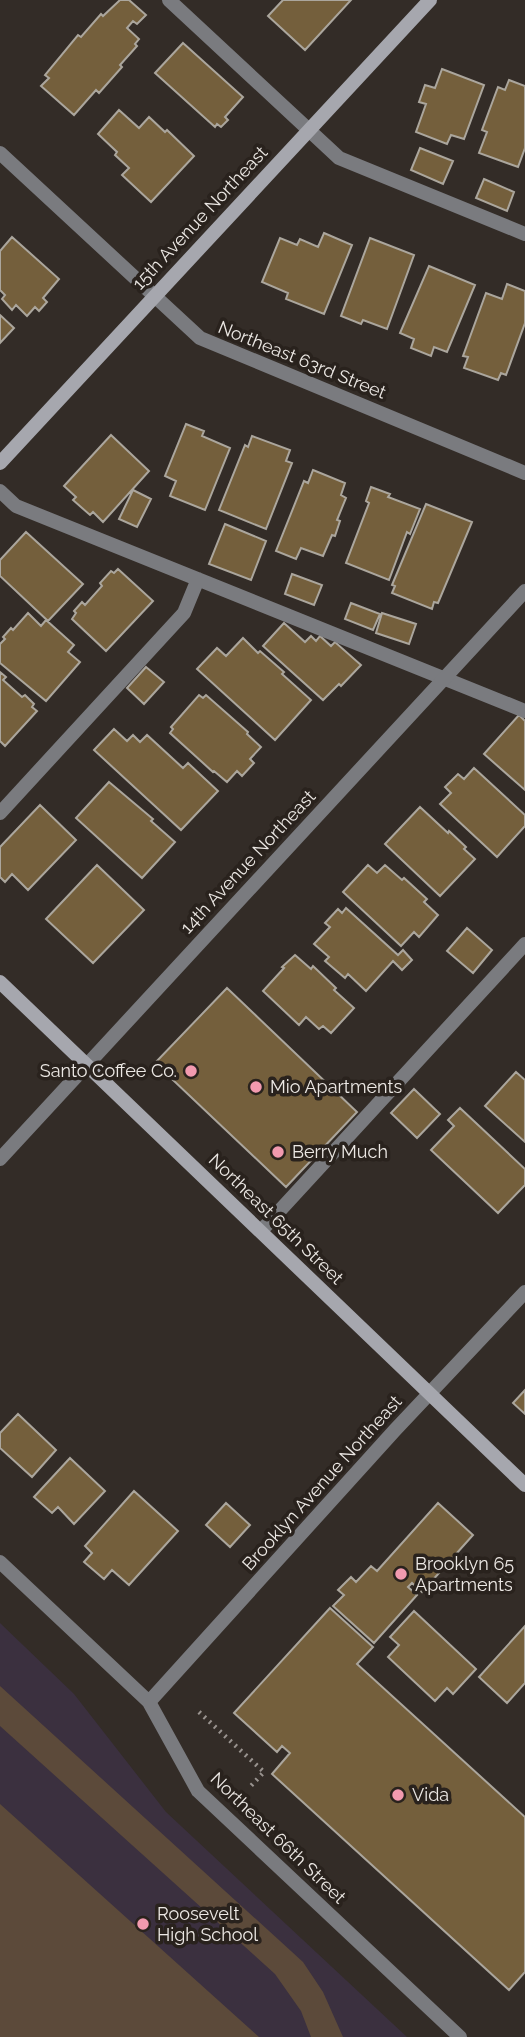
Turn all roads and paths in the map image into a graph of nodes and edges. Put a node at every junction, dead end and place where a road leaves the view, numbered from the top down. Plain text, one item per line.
1 (169, 0) edge
2 (430, 0) edge
3 (309, 130) junction
4 (0, 153) edge
5 (525, 234) edge
6 (154, 295) junction
7 (0, 463) edge
8 (525, 472) edge
9 (0, 491) edge
10 (198, 579) junction
11 (525, 591) edge
12 (444, 678) junction
13 (525, 711) edge
14 (0, 813) edge
15 (525, 944) edge
16 (0, 982) edge
17 (87, 1065) junction
18 (0, 1159) edge
19 (261, 1231) junction
20 (525, 1292) edge
21 (429, 1394) junction
22 (525, 1485) edge
23 (0, 1562) edge
24 (149, 1702) junction
25 (200, 1712) dead end
26 (248, 1789) dead end
27 (460, 2037) edge

1 - 3 street
2 - 3 main road, 15th Avenue Northeast
3 - 5 street
3 - 6 main road, 15th Avenue Northeast
4 - 6 street, Northeast 63rd Street
6 - 7 main road, 15th Avenue Northeast
6 - 8 street, Northeast 63rd Street
9 - 10 street
10 - 12 street
10 - 14 street
11 - 12 street, 14th Avenue Northeast
12 - 13 street
12 - 17 street, 14th Avenue Northeast
15 - 19 street
16 - 17 main road, Northeast 65th Street
17 - 18 street, 14th Avenue Northeast
17 - 19 main road, Northeast 65th Street
19 - 21 main road, Northeast 65th Street
20 - 21 street, Brooklyn Avenue Northeast
21 - 22 main road, Northeast 65th Street
21 - 24 street, Brooklyn Avenue Northeast
23 - 24 street, Northeast 66th Street
24 - 27 street, Northeast 66th Street
25 - 26 path

